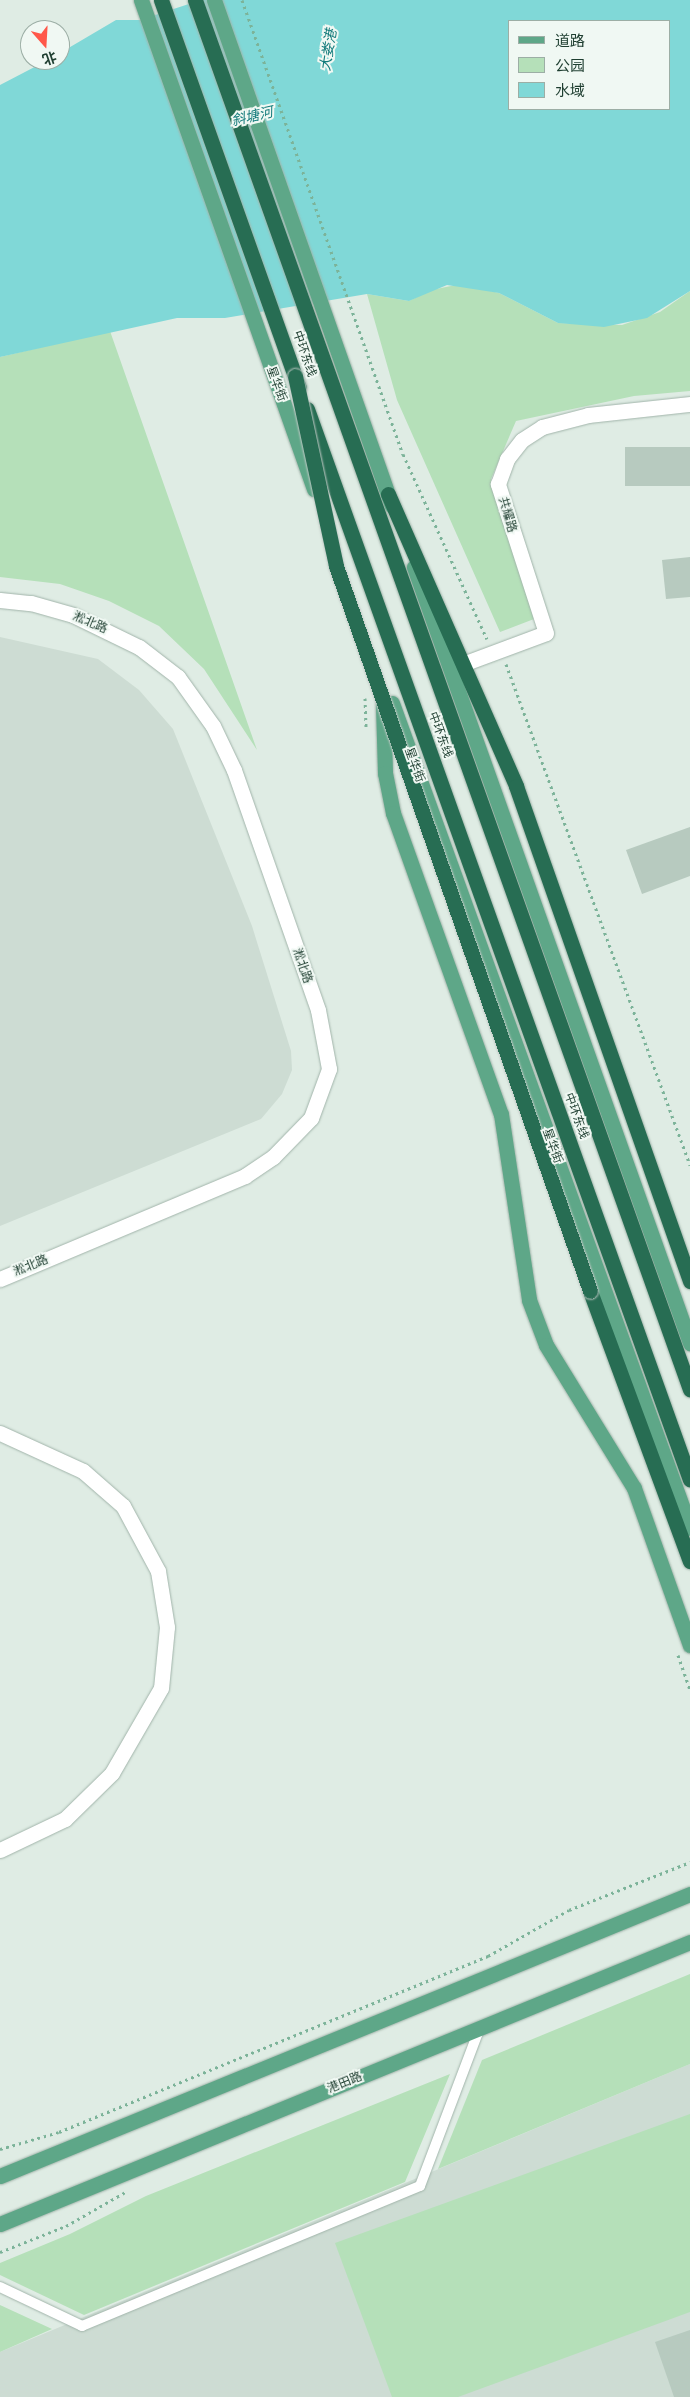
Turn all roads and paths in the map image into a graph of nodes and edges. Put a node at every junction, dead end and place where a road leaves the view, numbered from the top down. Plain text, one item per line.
1 (141, 0) edge
2 (161, 0) edge
3 (195, 0) edge
4 (214, 0) edge
5 (242, 0) edge
6 (295, 376) junction
7 (690, 404) edge
8 (388, 494) junction
9 (0, 600) edge
10 (498, 652) junction
11 (465, 665) junction
12 (449, 669) junction
13 (382, 676) junction
14 (690, 1165) edge
15 (0, 1279) edge
16 (690, 1281) edge
17 (690, 1343) edge
18 (690, 1389) edge
19 (0, 1433) edge
20 (690, 1480) edge
21 (690, 1528) edge
22 (690, 1560) edge
23 (690, 1645) edge
24 (0, 1850) edge
25 (690, 1862) edge
26 (690, 1894) edge
27 (690, 1942) edge
28 (480, 2028) junction
29 (0, 2149) edge
30 (0, 2176) edge
31 (132, 2188) dead end
32 (0, 2224) edge
33 (0, 2252) edge
34 (0, 2287) edge

1 - 13 main road, 星华街
2 - 6 highway, 中环东线
3 - 18 highway, 中环东线
4 - 8 main road
5 - 10 path
6 - 20 highway, 中环东线, bridge
6 - 22 highway, bridge
7 - 10 street, 共耀路
8 - 11 highway
8 - 12 main road
9 - 15 street, 淞北路
10 - 11 street, 共耀路
10 - 14 path
11 - 12 street, 共耀路
11 - 16 highway
12 - 17 main road
13 - 21 main road, 星华街
13 - 23 main road
19 - 24 street
25 - 29 path
26 - 30 main road
27 - 28 main road, 港田路
28 - 32 main road, 港田路
28 - 34 lane
31 - 33 path

